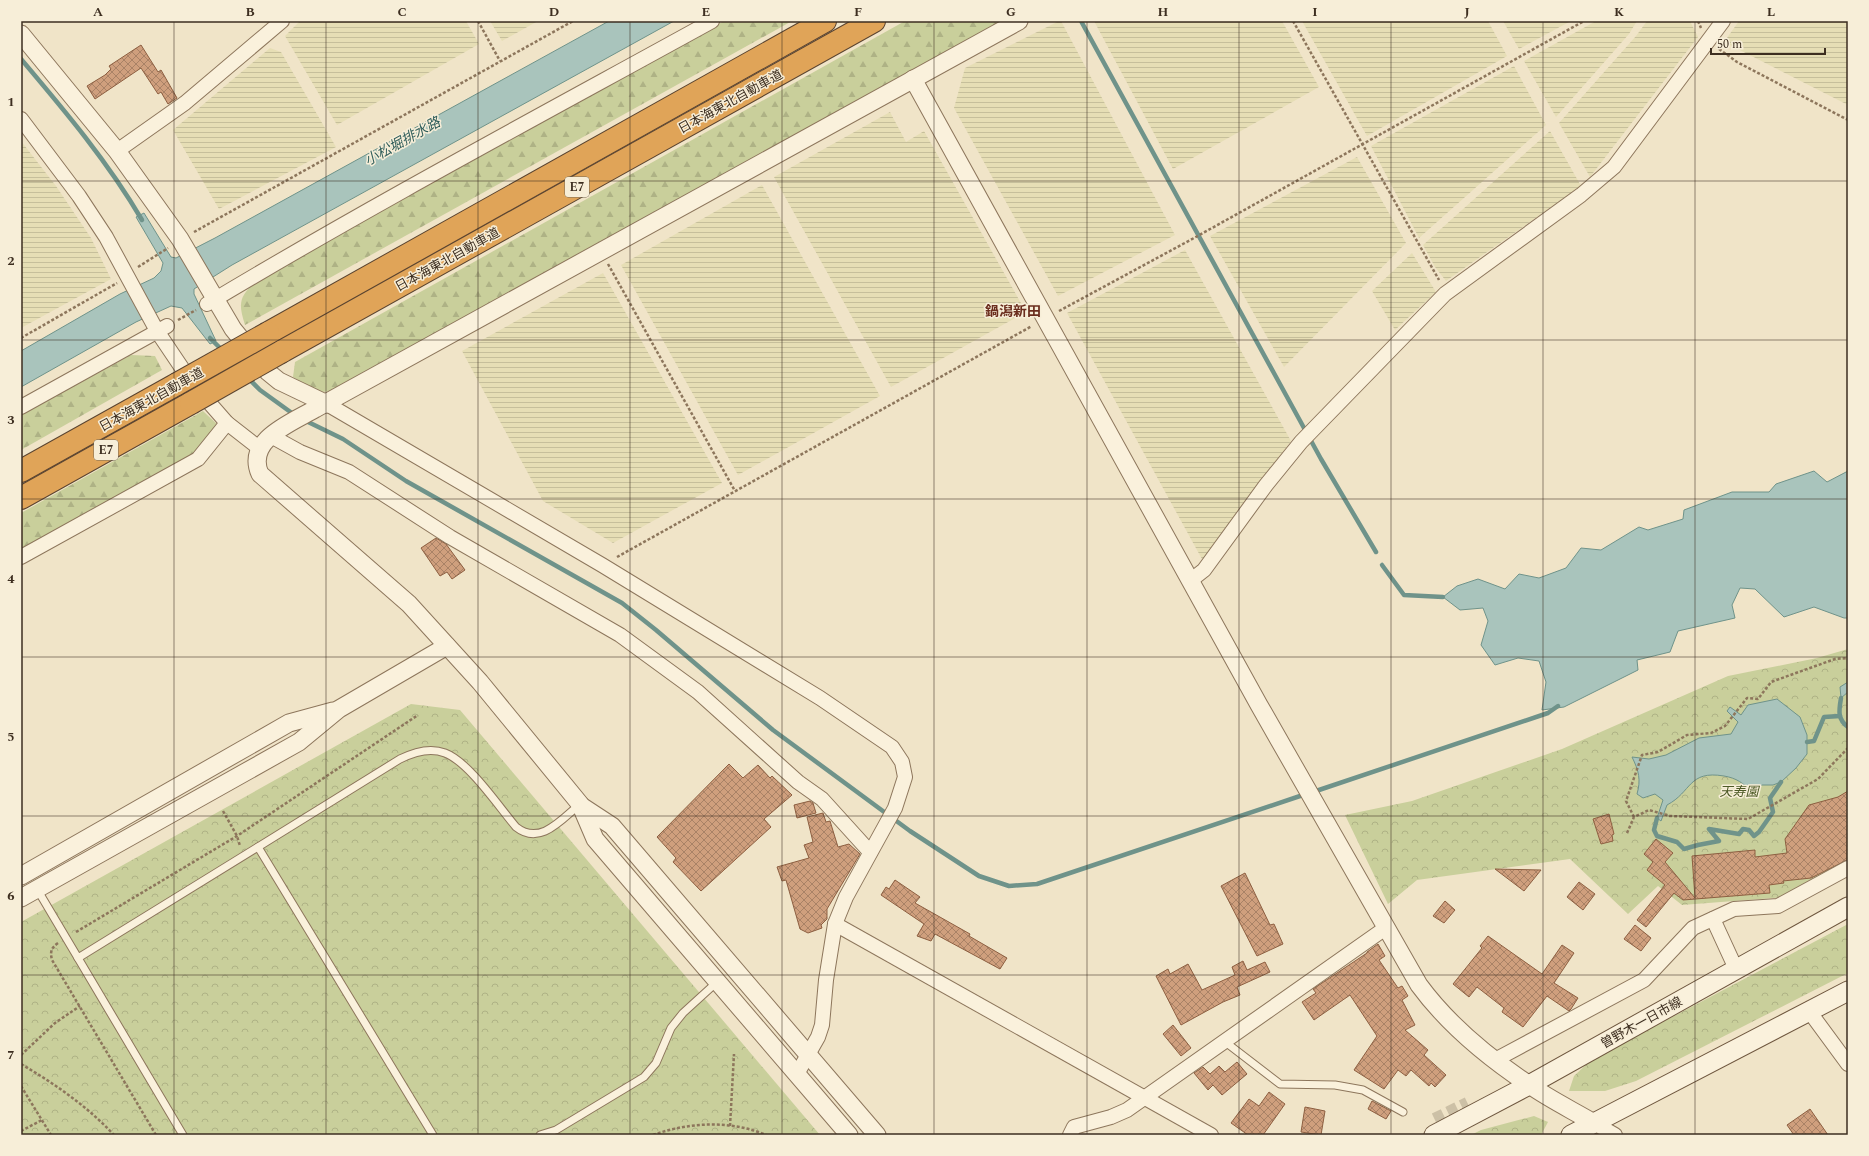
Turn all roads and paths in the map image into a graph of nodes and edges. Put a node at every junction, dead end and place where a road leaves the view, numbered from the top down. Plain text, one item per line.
1 (282, 21) edge
2 (478, 21) edge
3 (573, 21) edge
4 (712, 21) edge
5 (825, 21) edge
6 (874, 21) edge
7 (1019, 21) edge
8 (1293, 21) edge
9 (1584, 21) edge
10 (1723, 21) edge
11 (21, 34) edge
12 (1709, 42) junction
13 (500, 61) junction
14 (913, 79) junction
15 (21, 119) edge
16 (1848, 120) edge
17 (1363, 145) junction
18 (117, 151) junction
19 (178, 245) junction
20 (601, 252) junction
21 (152, 257) dead end
22 (129, 279) junction
23 (1447, 293) junction
24 (210, 298) junction
25 (1046, 318) junction
26 (159, 326) junction
27 (21, 338) edge
28 (321, 406) junction
29 (21, 408) edge
30 (227, 423) junction
31 (274, 433) junction
32 (259, 448) junction
33 (21, 471) edge
34 (735, 491) junction
35 (21, 498) edge
36 (21, 557) edge
37 (602, 565) junction
38 (1190, 581) junction
39 (447, 646) junction
40 (1848, 658) edge
41 (339, 709) junction
42 (1848, 748) edge
43 (580, 804) junction
44 (223, 812) dead end
45 (1634, 817) junction
46 (1627, 833) dead end
47 (258, 847) junction
48 (872, 849) junction
49 (246, 855) junction
50 (1848, 868) edge
51 (21, 876) edge
52 (36, 889) junction
53 (21, 898) edge
54 (1848, 907) edge
55 (1713, 919) junction
56 (835, 924) junction
57 (1387, 927) junction
58 (78, 958) junction
59 (1736, 969) junction
60 (717, 982) junction
61 (1848, 991) edge
62 (80, 1006) dead end
63 (1809, 1011) junction
64 (1223, 1041) junction
65 (734, 1054) dead end
66 (21, 1055) edge
67 (808, 1055) junction
68 (1495, 1060) junction
69 (21, 1064) edge
70 (1848, 1064) edge
71 (797, 1074) junction
72 (1529, 1085) junction
73 (21, 1086) edge
74 (1144, 1097) junction
75 (1402, 1112) dead end
76 (42, 1120) junction
77 (1594, 1123) junction
78 (730, 1126) junction
79 (21, 1131) edge
80 (51, 1135) edge
81 (114, 1135) edge
82 (183, 1135) edge
83 (433, 1135) edge
84 (540, 1135) edge
85 (653, 1135) edge
86 (766, 1135) edge
87 (850, 1135) edge
88 (877, 1135) edge
89 (1070, 1135) edge
90 (1211, 1135) edge
91 (1434, 1135) edge
92 (1571, 1135) edge
93 (1615, 1135) edge

1 - 18 street
2 - 13 path
3 - 13 path
4 - 24 street
5 - 33 highway, 日本海東北自動車道 / E7, bridge
6 - 35 highway, 日本海東北自動車道 / E7, bridge
7 - 14 street
8 - 17 path
9 - 17 path
10 - 12 street
11 - 18 street
12 - 16 path
12 - 23 street
13 - 19 path
14 - 20 street
14 - 25 street
15 - 22 street
17 - 23 path
17 - 25 path
18 - 19 street
19 - 21 path
19 - 24 street
20 - 28 street
20 - 34 path
22 - 26 street
22 - 27 path
23 - 38 street
24 - 26 path
24 - 28 street
25 - 34 path
25 - 38 street
26 - 29 street
26 - 30 street
28 - 31 street
28 - 37 street
30 - 32 street
30 - 36 street
31 - 32 street
31 - 48 street
32 - 39 street
34 - 37 path
37 - 48 street
38 - 57 street
39 - 41 street
39 - 43 street
40 - 45 path
41 - 51 street
41 - 52 street
42 - 45 path
43 - 47 lane
43 - 60 street
43 - 67 street
44 - 49 path
45 - 46 path
47 - 49 lane
47 - 83 lane
48 - 56 street
49 - 58 lane
50 - 55 street
52 - 53 street
52 - 58 lane
54 - 59 main road, 曽野木一日市線
55 - 59 street
55 - 68 street
56 - 67 street
56 - 74 street
57 - 64 street
57 - 68 street
58 - 82 lane
59 - 72 main road, 曽野木一日市線
60 - 71 street
60 - 84 lane
61 - 63 main road
62 - 66 path
63 - 70 street
63 - 77 main road
64 - 74 street
64 - 75 lane
65 - 78 path
67 - 71 street
67 - 88 street
68 - 72 street
69 - 81 path
71 - 87 street
72 - 77 street
72 - 91 main road, 曽野木一日市線
73 - 76 path
74 - 89 street
74 - 90 street
76 - 79 path
76 - 80 path
77 - 92 main road
77 - 93 street
78 - 85 path
78 - 86 path

